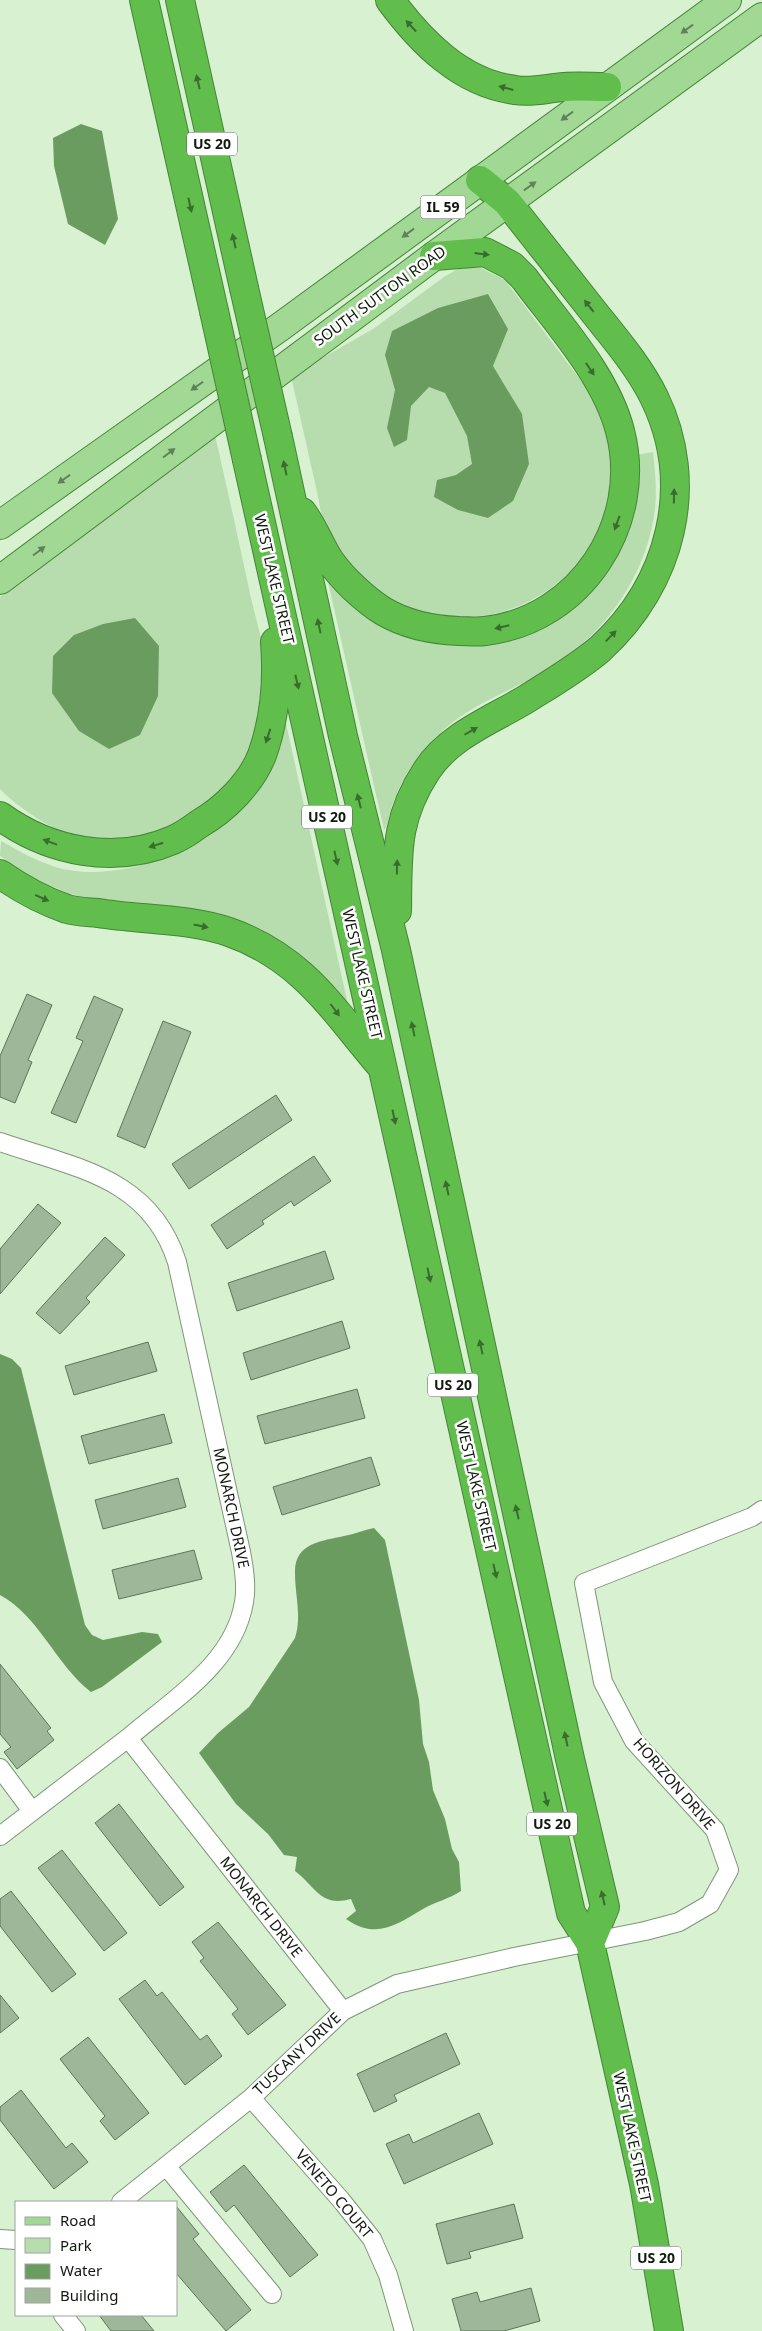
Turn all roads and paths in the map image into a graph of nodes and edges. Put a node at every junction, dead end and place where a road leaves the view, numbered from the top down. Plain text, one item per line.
1 (144, 0) edge
2 (180, 0) edge
3 (390, 0) edge
4 (727, 0) edge
5 (762, 17) edge
6 (607, 87) junction
7 (480, 180) junction
8 (507, 202) junction
9 (434, 256) junction
10 (291, 499) junction
11 (0, 525) edge
12 (271, 566) junction
13 (0, 580) edge
14 (0, 816) edge
15 (0, 874) edge
16 (396, 950) junction
17 (383, 1069) junction
18 (0, 1142) edge
19 (762, 1510) edge
20 (128, 1738) junction
21 (0, 1768) edge
22 (32, 1811) junction
23 (0, 1836) edge
24 (590, 1943) junction
25 (343, 2011) junction
26 (250, 2098) junction
27 (166, 2166) junction
28 (122, 2201) edge
29 (0, 2238) edge
30 (15, 2240) edge
31 (272, 2294) dead end
32 (64, 2316) edge
33 (76, 2331) edge
34 (404, 2331) edge
35 (669, 2331) edge

1 -> 12 highway, WEST LAKE STREET / US 20, bridge
10 -> 2 highway, US 20, bridge
6 -> 3 highway
4 -> 6 main road, IL 59
8 -> 5 main road, SOUTH SUTTON ROAD / IL 59
6 -> 7 main road, IL 59
7 - 8 highway
7 -> 11 main road, IL 59
8 - 9 main road, SOUTH SUTTON ROAD / IL 59
16 -> 8 highway
9 -> 10 highway
13 -> 9 main road, SOUTH SUTTON ROAD / IL 59
16 -> 10 highway, US 20
12 -> 14 highway
12 -> 17 highway, WEST LAKE STREET / US 20
15 -> 17 highway
24 -> 16 highway, US 20
17 -> 24 highway, WEST LAKE STREET / US 20
18 - 20 street, MONARCH DRIVE
19 - 24 street, HORIZON DRIVE
20 - 22 street
20 - 25 street, MONARCH DRIVE
21 - 22 street
22 - 23 street
24 - 25 street, TUSCANY DRIVE
24 - 35 highway, WEST LAKE STREET / US 20
25 - 26 street, TUSCANY DRIVE
26 - 27 street, TUSCANY DRIVE
26 - 34 street, VENETO COURT
27 - 28 street, TUSCANY DRIVE
27 - 31 street
29 - 30 street
32 - 33 street

